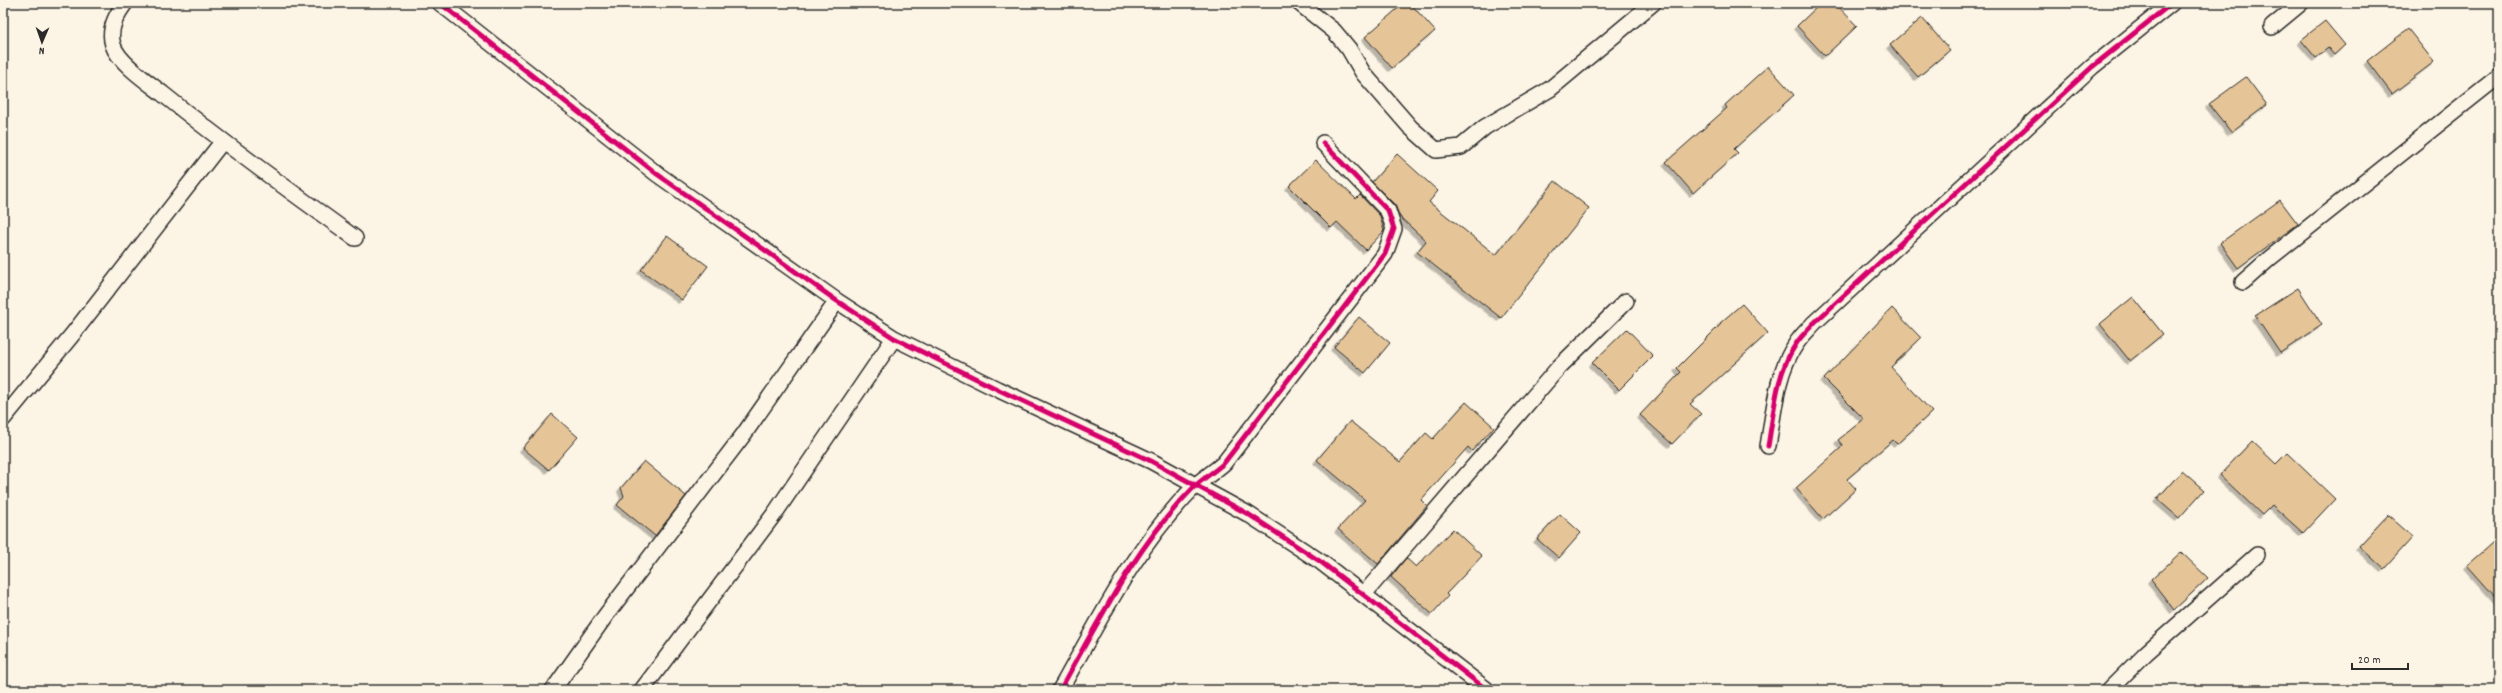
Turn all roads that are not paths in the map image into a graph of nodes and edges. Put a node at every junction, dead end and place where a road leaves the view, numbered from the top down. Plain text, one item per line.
1 (125, 3) edge
2 (440, 3) edge
3 (1299, 3) edge
4 (1653, 3) edge
5 (2172, 3) edge
6 (2301, 3) edge
7 (2272, 27) dead end
8 (2499, 76) edge
9 (222, 142) junction
10 (1323, 143) dead end
11 (355, 238) dead end
12 (2243, 282) dead end
13 (837, 301) junction
14 (1626, 301) dead end
15 (894, 338) junction
16 (3, 419) edge
17 (1768, 446) dead end
18 (1196, 485) junction
19 (2257, 555) dead end
20 (1364, 594) junction
21 (553, 690) edge
22 (642, 690) edge
23 (1060, 690) edge
24 (1487, 690) edge
25 (2109, 690) edge

1 - 9 street
2 - 13 street
3 - 4 street
5 - 17 street
6 - 7 street
8 - 12 street
9 - 11 street
9 - 16 street
10 - 18 street
13 - 15 street
13 - 21 street
14 - 20 street
15 - 18 street
15 - 22 street
18 - 20 street
18 - 23 street
19 - 25 street
20 - 24 street

